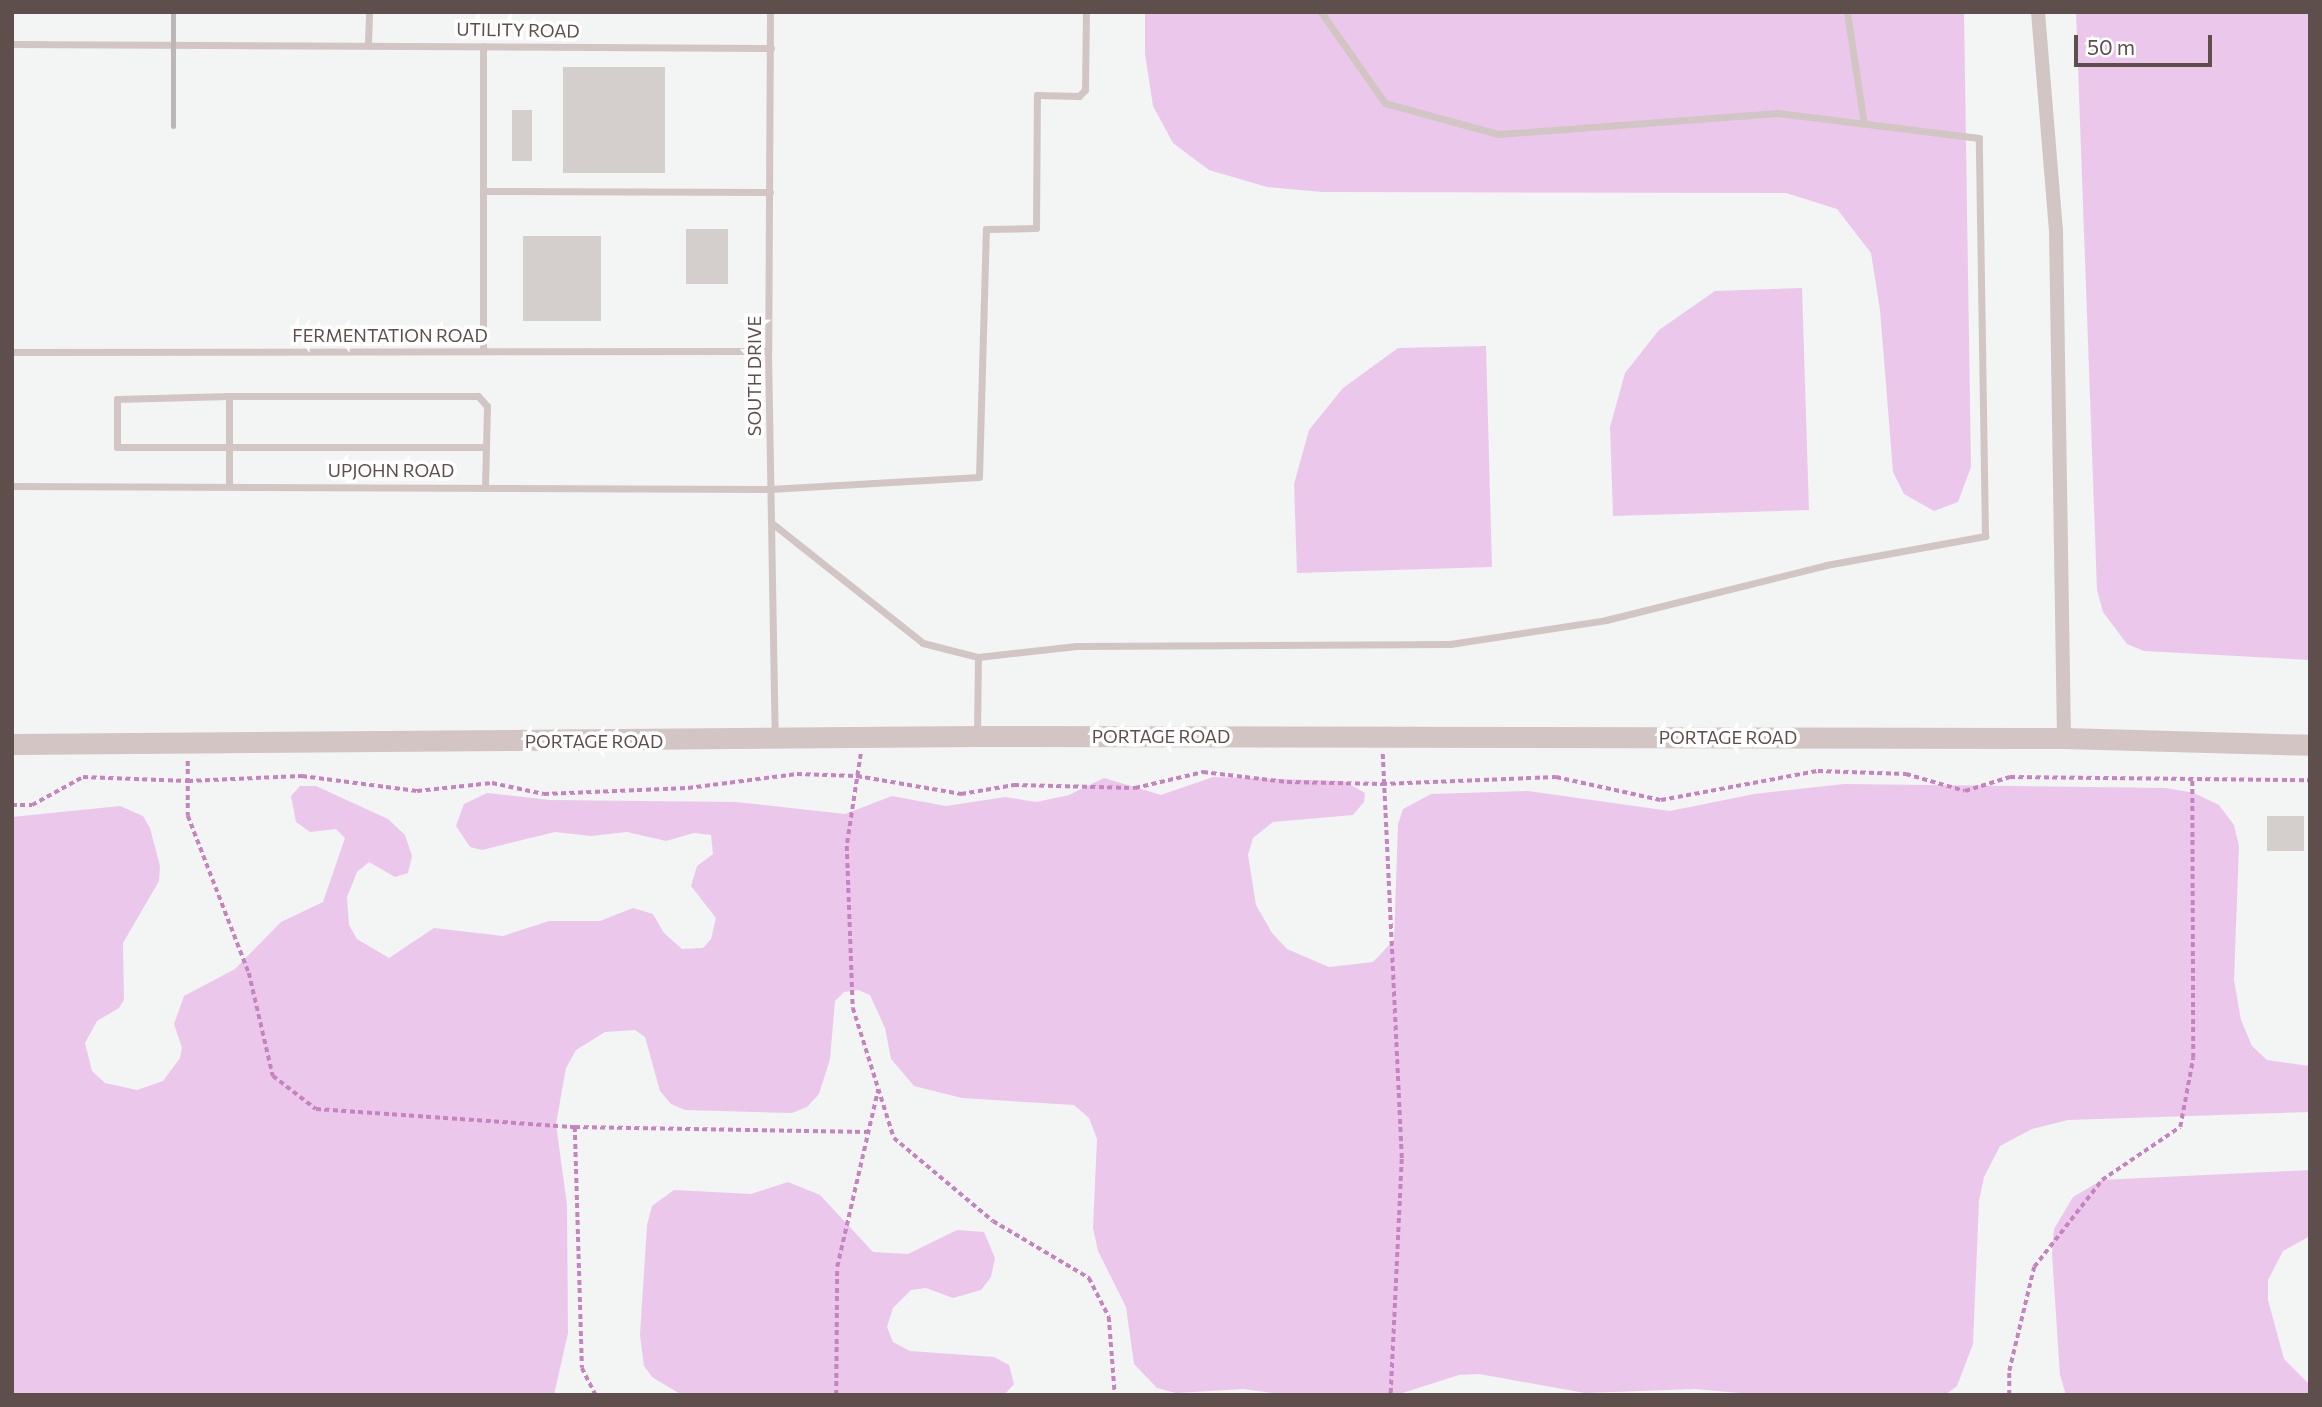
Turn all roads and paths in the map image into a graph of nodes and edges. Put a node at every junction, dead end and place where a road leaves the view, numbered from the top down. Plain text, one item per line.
1 (369, 12) edge
2 (770, 12) edge
3 (1086, 12) edge
4 (1321, 12) edge
5 (1847, 12) edge
6 (2038, 12) edge
7 (368, 43) junction
8 (12, 44) edge
9 (483, 46) junction
10 (771, 48) junction
11 (1864, 124) junction
12 (483, 191) junction
13 (770, 192) junction
14 (483, 350) junction
15 (768, 351) junction
16 (12, 352) edge
17 (229, 396) junction
18 (229, 446) junction
19 (486, 447) junction
20 (12, 486) edge
21 (229, 486) junction
22 (485, 486) junction
23 (770, 489) junction
24 (773, 524) junction
25 (978, 657) junction
26 (976, 736) junction
27 (1384, 737) junction
28 (863, 738) junction
29 (2064, 738) junction
30 (775, 740) junction
31 (188, 743) junction
32 (12, 744) edge
33 (2310, 745) edge
34 (858, 776) junction
35 (2310, 780) edge
36 (188, 781) junction
37 (2192, 781) junction
38 (1382, 784) junction
39 (12, 805) edge
40 (879, 1089) junction
41 (575, 1126) junction
42 (868, 1132) junction
43 (596, 1395) edge
44 (836, 1395) edge
45 (1115, 1395) edge
46 (1391, 1395) edge
47 (2009, 1395) edge

1 - 7 lane
2 - 10 lane, SOUTH DRIVE
3 - 23 lane, UPJOHN ROAD
4 - 11 lane
5 - 11 lane
6 - 29 street
7 - 8 lane, UTILITY ROAD
7 - 9 lane, UTILITY ROAD
9 - 10 lane, UTILITY ROAD
9 - 12 lane
10 - 13 lane, SOUTH DRIVE
11 - 25 lane
12 - 13 lane
12 - 14 lane
13 - 15 lane, SOUTH DRIVE
14 - 15 lane, FERMENTATION ROAD
14 - 16 lane, FERMENTATION ROAD
15 - 23 lane, SOUTH DRIVE
17 - 18 lane
17 - 18 lane
17 - 19 lane
18 - 19 lane
18 - 21 lane
19 - 22 lane
20 - 21 lane, UPJOHN ROAD
21 - 22 lane, UPJOHN ROAD
22 - 23 lane, UPJOHN ROAD
23 - 24 lane, SOUTH DRIVE
24 - 25 lane
24 - 30 lane, SOUTH DRIVE
25 - 26 lane
26 - 27 main road, PORTAGE ROAD
26 - 28 main road, PORTAGE ROAD
27 - 29 main road, PORTAGE ROAD
27 - 38 path
28 - 30 main road, PORTAGE ROAD
28 - 34 path
29 - 33 main road, PORTAGE ROAD
30 - 31 main road, PORTAGE ROAD
31 - 32 main road, PORTAGE ROAD
31 - 36 path
34 - 36 path
34 - 38 path
34 - 40 path
35 - 37 path
36 - 39 path
36 - 41 path
37 - 38 path
37 - 47 path
38 - 46 path
40 - 42 path
40 - 45 path
41 - 42 path
41 - 43 path
42 - 44 path

